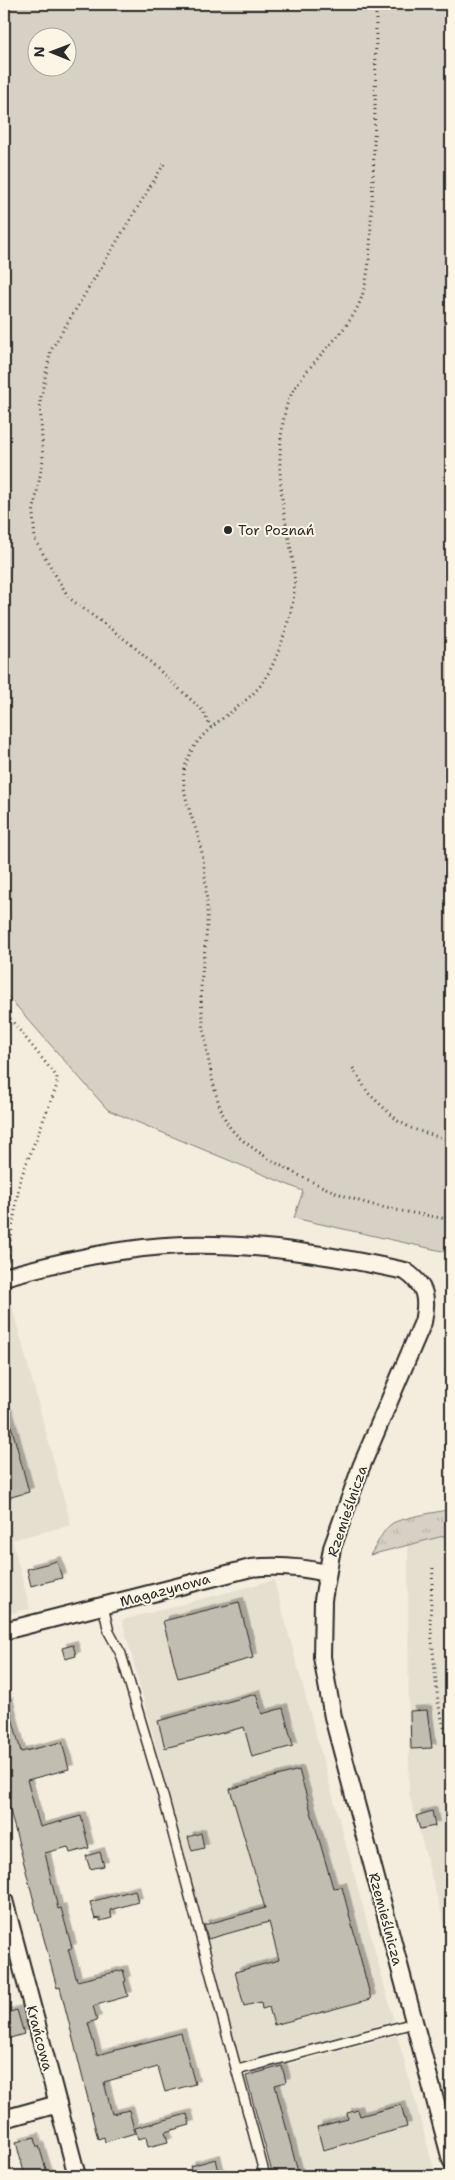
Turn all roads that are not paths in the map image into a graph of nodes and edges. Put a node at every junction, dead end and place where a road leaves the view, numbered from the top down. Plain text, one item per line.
1 (8, 1276) edge
2 (327, 1573) junction
3 (103, 1606) junction
4 (4, 1630) edge
5 (4, 1900) edge
6 (414, 2023) junction
7 (237, 2070) junction
8 (58, 2104) junction
9 (4, 2119) edge
10 (451, 2160) edge
11 (77, 2176) edge
12 (265, 2176) edge

1 - 2 street, Rzemieślnicza
2 - 3 street, Magazynowa
2 - 6 street, Rzemieślnicza
3 - 4 street, Magazynowa
3 - 7 lane
5 - 8 street, Krańcowa
6 - 7 lane
6 - 10 street, Rzemieślnicza
7 - 12 lane
8 - 9 street
8 - 11 street, Krańcowa

